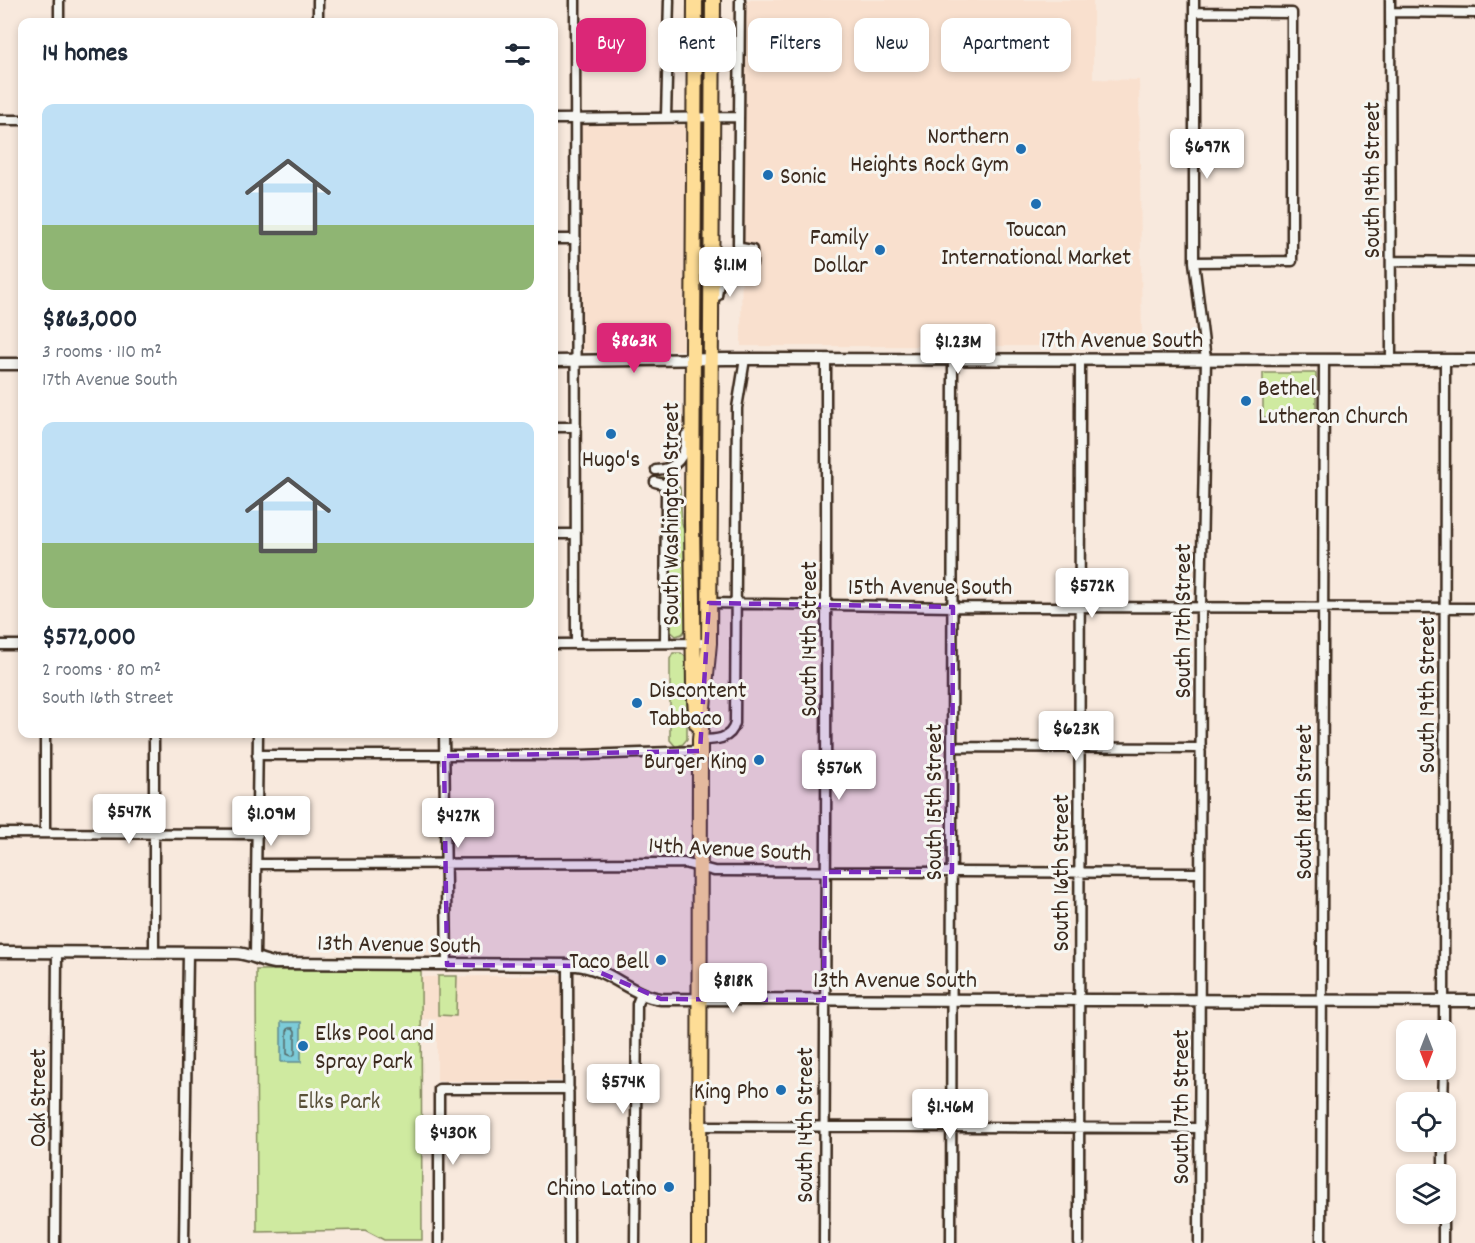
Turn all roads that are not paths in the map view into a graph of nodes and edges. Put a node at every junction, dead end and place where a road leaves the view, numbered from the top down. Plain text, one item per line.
1 (59, 0) edge
2 (318, 0) edge
3 (575, 0) edge
4 (669, 0) edge
5 (695, 0) edge
6 (713, 0) edge
7 (740, 0) edge
8 (1194, 0) edge
9 (1390, 0) edge
10 (1194, 12) junction
11 (1390, 12) junction
12 (1475, 13) edge
13 (58, 18) edge
14 (318, 18) edge
15 (666, 117) junction
16 (712, 117) junction
17 (739, 117) junction
18 (695, 118) junction
19 (558, 119) edge
20 (575, 119) junction
21 (0, 120) edge
22 (18, 120) edge
23 (558, 239) edge
24 (574, 239) junction
25 (1391, 261) junction
26 (1194, 262) junction
27 (1475, 262) edge
28 (711, 329) junction
29 (692, 359) junction
30 (710, 359) junction
31 (745, 359) junction
32 (826, 359) junction
33 (953, 360) junction
34 (1080, 360) junction
35 (1206, 360) junction
36 (1324, 360) junction
37 (1391, 360) junction
38 (1445, 360) junction
39 (1475, 360) edge
40 (558, 361) edge
41 (575, 361) junction
42 (18, 363) edge
43 (0, 364) edge
44 (692, 400) junction
45 (558, 427) edge
46 (576, 427) junction
47 (656, 470) dead end
48 (655, 482) dead end
49 (558, 534) edge
50 (575, 534) junction
51 (709, 603) junction
52 (736, 604) junction
53 (828, 605) junction
54 (1080, 606) junction
55 (953, 607) junction
56 (1201, 607) junction
57 (1323, 608) junction
58 (1446, 608) junction
59 (1475, 608) edge
60 (665, 643) junction
61 (693, 643) junction
62 (709, 643) junction
63 (558, 644) edge
64 (576, 644) junction
65 (0, 645) edge
66 (18, 645) edge
67 (45, 738) edge
68 (154, 738) edge
69 (258, 738) edge
70 (444, 738) edge
71 (700, 745) junction
72 (952, 747) junction
73 (1080, 748) junction
74 (1201, 748) junction
75 (257, 755) junction
76 (444, 756) junction
77 (153, 832) junction
78 (0, 833) edge
79 (45, 833) junction
80 (258, 834) junction
81 (257, 864) junction
82 (445, 864) junction
83 (701, 869) junction
84 (825, 872) junction
85 (952, 873) junction
86 (1079, 873) junction
87 (1200, 873) junction
88 (0, 952) edge
89 (57, 953) junction
90 (154, 953) junction
91 (188, 953) junction
92 (255, 957) junction
93 (447, 965) junction
94 (568, 965) junction
95 (641, 994) junction
96 (699, 999) junction
97 (824, 1000) junction
98 (952, 1000) junction
99 (1079, 1000) junction
100 (1200, 1000) junction
101 (1322, 1001) junction
102 (1444, 1001) junction
103 (1475, 1001) edge
104 (1444, 1020) edge
105 (568, 1089) junction
106 (700, 1126) junction
107 (1079, 1126) junction
108 (824, 1127) junction
109 (951, 1127) junction
110 (1200, 1128) junction
111 (1443, 1224) edge
112 (55, 1243) edge
113 (184, 1243) edge
114 (439, 1243) edge
115 (569, 1243) edge
116 (635, 1243) edge
117 (699, 1243) edge
118 (824, 1243) edge
119 (951, 1243) edge
120 (1079, 1243) edge
121 (1199, 1243) edge
122 (1321, 1243) edge
123 (1443, 1243) edge

1 - 13 street
2 - 14 street
3 - 20 street
4 - 15 street
5 - 18 main road, South Washington Street
6 - 16 main road, South Washington Street
7 - 17 street
8 - 10 street, South 17th Street
9 - 11 street, South 19th Street
10 - 26 street, South 17th Street
10 - 26 street
11 - 12 street
11 - 25 street, South 19th Street
15 - 18 street
15 - 20 street
16 - 17 street
16 - 18 street
16 - 28 main road, South Washington Street
17 - 28 street
18 - 29 main road, South Washington Street
19 - 20 street
20 - 24 street
21 - 22 street
23 - 24 street
24 - 41 street
25 - 27 street
25 - 37 street, South 19th Street
26 - 35 street, South 17th Street
28 - 30 main road, South Washington Street
29 - 30 street, 17th Avenue South
29 - 41 street, 17th Avenue South
29 - 44 main road, South Washington Street
30 - 31 street, 17th Avenue South
30 - 51 main road, South Washington Street
31 - 32 street, 17th Avenue South
31 - 52 street
32 - 33 street, 17th Avenue South
32 - 53 street, South 14th Street
33 - 34 street, 17th Avenue South
33 - 55 street, South 15th Street
34 - 35 street, 17th Avenue South
34 - 54 street, South 16th Street
35 - 36 street, 17th Avenue South
35 - 56 street, South 17th Street
36 - 37 street, 17th Avenue South
36 - 57 street, South 18th Street
37 - 38 street, 17th Avenue South
38 - 39 street, 17th Avenue South
38 - 58 street, South 19th Street
40 - 41 street, 17th Avenue South
41 - 46 street
42 - 43 street
44 - 47 street
44 - 61 main road, South Washington Street
45 - 46 street
46 - 50 street
48 - 60 street
49 - 50 street
50 - 64 street
51 - 52 street, 15th Avenue South
51 - 62 main road, South Washington Street
52 - 53 street, 15th Avenue South
52 - 71 street
53 - 55 street, 15th Avenue South
53 - 84 street, South 14th Street
54 - 55 street, 15th Avenue South
54 - 56 street, 15th Avenue South
54 - 73 street, South 16th Street
55 - 72 street, South 15th Street
56 - 57 street, 15th Avenue South
56 - 74 street, South 17th Street
57 - 58 street, 15th Avenue South
57 - 101 street, South 18th Street
58 - 59 street, 15th Avenue South
58 - 102 street, South 19th Street
60 - 61 street
60 - 64 street
61 - 62 street
61 - 71 main road, South Washington Street
62 - 71 main road, South Washington Street
63 - 64 street
65 - 66 street
67 - 79 street
68 - 77 street
69 - 75 street
70 - 76 street
71 - 76 street
71 - 83 main road, South Washington Street
72 - 73 street
72 - 85 street, South 15th Street
73 - 74 street
73 - 86 street, South 16th Street
74 - 87 street, South 17th Street
75 - 76 street
75 - 80 street
76 - 82 street
77 - 79 street
77 - 80 street
77 - 90 street
78 - 79 street
80 - 81 street
81 - 82 street, 14th Avenue South
81 - 92 street
82 - 83 street, 14th Avenue South
82 - 93 street
83 - 84 street, 14th Avenue South
83 - 96 main road, South Washington Street
84 - 85 street, 14th Avenue South
84 - 97 street, South 14th Street
85 - 86 street, 14th Avenue South
85 - 98 street, South 15th Street
86 - 87 street, 14th Avenue South
86 - 99 street, South 16th Street
87 - 100 street, South 17th Street
88 - 89 street, 13th Avenue South
89 - 90 street, 13th Avenue South
89 - 112 street, Oak Street
90 - 91 street, 13th Avenue South
91 - 92 street, 13th Avenue South
91 - 113 street
92 - 93 street, 13th Avenue South
93 - 94 street, 13th Avenue South
94 - 95 street, 13th Avenue South
94 - 105 street
95 - 96 street, 13th Avenue South
95 - 116 street
96 - 97 street, 13th Avenue South
96 - 106 main road, South Washington Street
97 - 98 street, 13th Avenue South
97 - 108 street, South 14th Street
98 - 99 street, 13th Avenue South
98 - 109 street, South 15th Street
99 - 100 street, 13th Avenue South
99 - 107 street, South 16th Street
100 - 101 street, 13th Avenue South
100 - 110 street, South 17th Street
101 - 102 street, 13th Avenue South
101 - 122 street, South 18th Street
102 - 103 street, 13th Avenue South
102 - 104 street, South 19th Street
105 - 114 street
105 - 115 street
106 - 108 street
106 - 117 main road, South Washington Street
107 - 109 street
107 - 110 street
107 - 120 street, South 16th Street
108 - 109 street
108 - 118 street, South 14th Street
109 - 119 street, South 15th Street
110 - 121 street, South 17th Street
111 - 123 street

